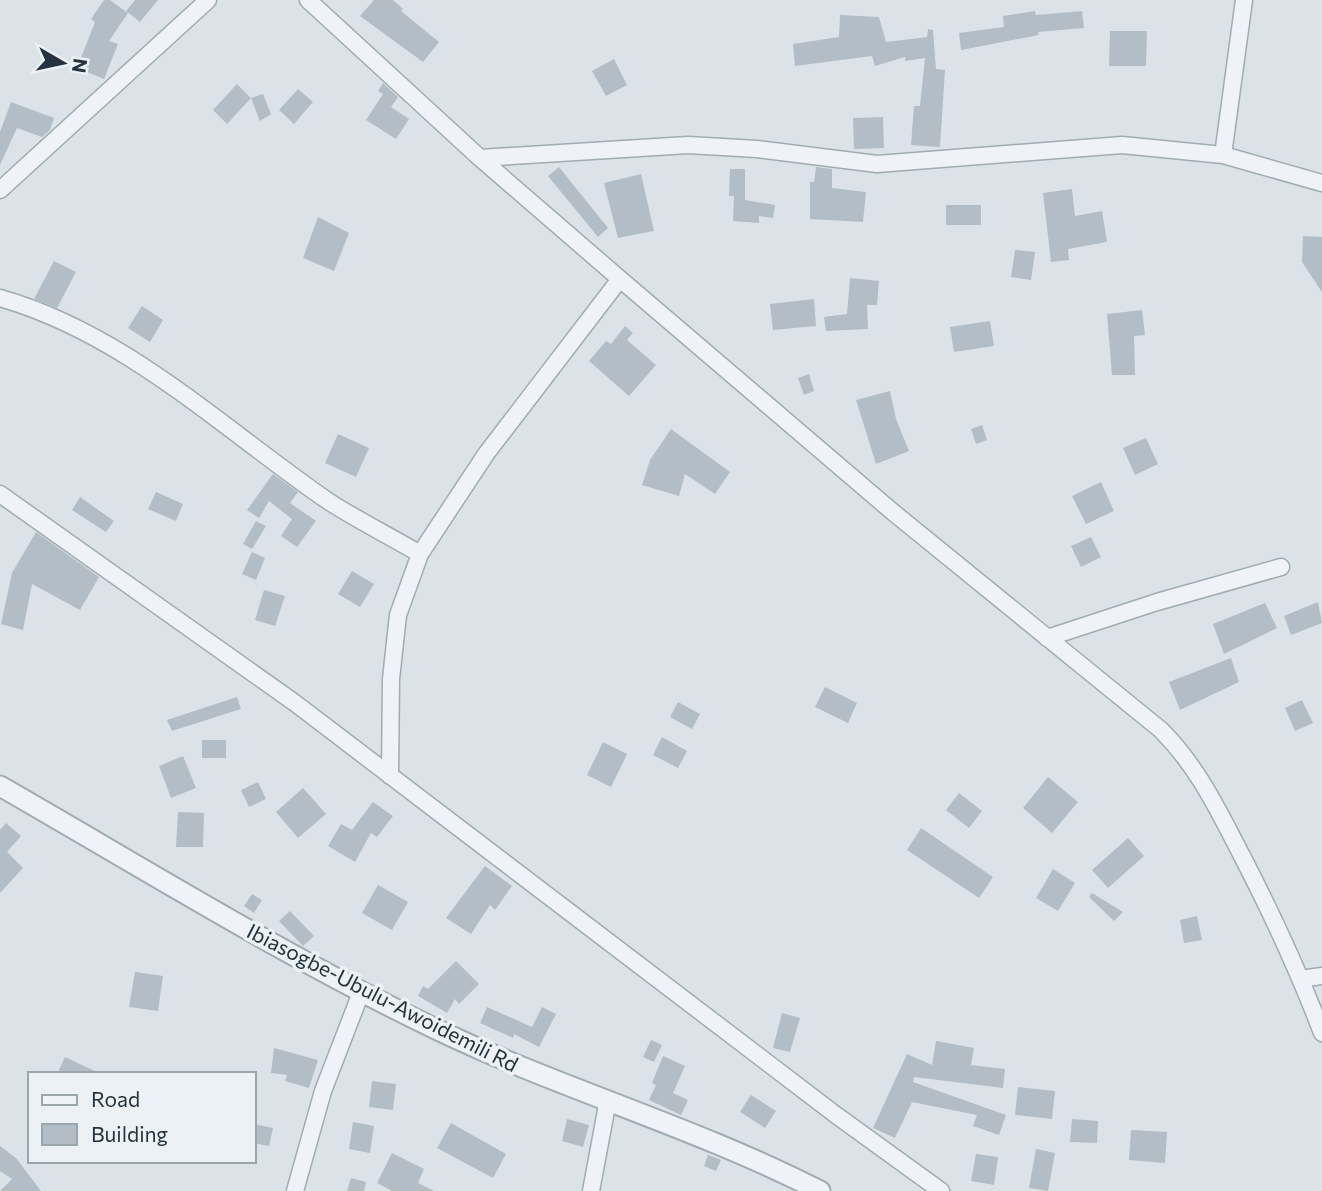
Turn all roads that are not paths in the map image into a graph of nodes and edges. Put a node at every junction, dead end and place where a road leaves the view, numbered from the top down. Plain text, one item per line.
1 (208, 0) edge
2 (308, 0) edge
3 (1244, 0) edge
4 (1223, 155) junction
5 (528, 157) junction
6 (480, 158) junction
7 (1322, 183) edge
8 (512, 184) junction
9 (0, 190) edge
10 (620, 278) junction
11 (0, 298) edge
12 (0, 494) edge
13 (420, 554) junction
14 (1281, 567) dead end
15 (1047, 638) junction
16 (390, 776) junction
17 (0, 786) edge
18 (1322, 976) edge
19 (1300, 979) junction
20 (362, 990) junction
21 (1322, 1033) edge
22 (608, 1100) junction
23 (295, 1191) edge
24 (591, 1191) edge
25 (820, 1191) edge
26 (941, 1191) edge

1 - 9 street
2 - 6 street
3 - 4 street
4 - 5 street
4 - 7 street
5 - 6 street
5 - 8 street
6 - 8 street
8 - 10 street
10 - 13 street
10 - 15 street
11 - 13 street
12 - 16 street
13 - 16 street
14 - 15 street
15 - 19 street
16 - 26 street
17 - 20 street, Ibiasogbe-Ubulu-Awoidemili Rd
18 - 19 street
19 - 21 street
20 - 22 street, Ibiasogbe-Ubulu-Awoidemili Rd
20 - 23 street
22 - 24 street
22 - 25 street, Ibiasogbe-Ubulu-Awoidemili Rd

